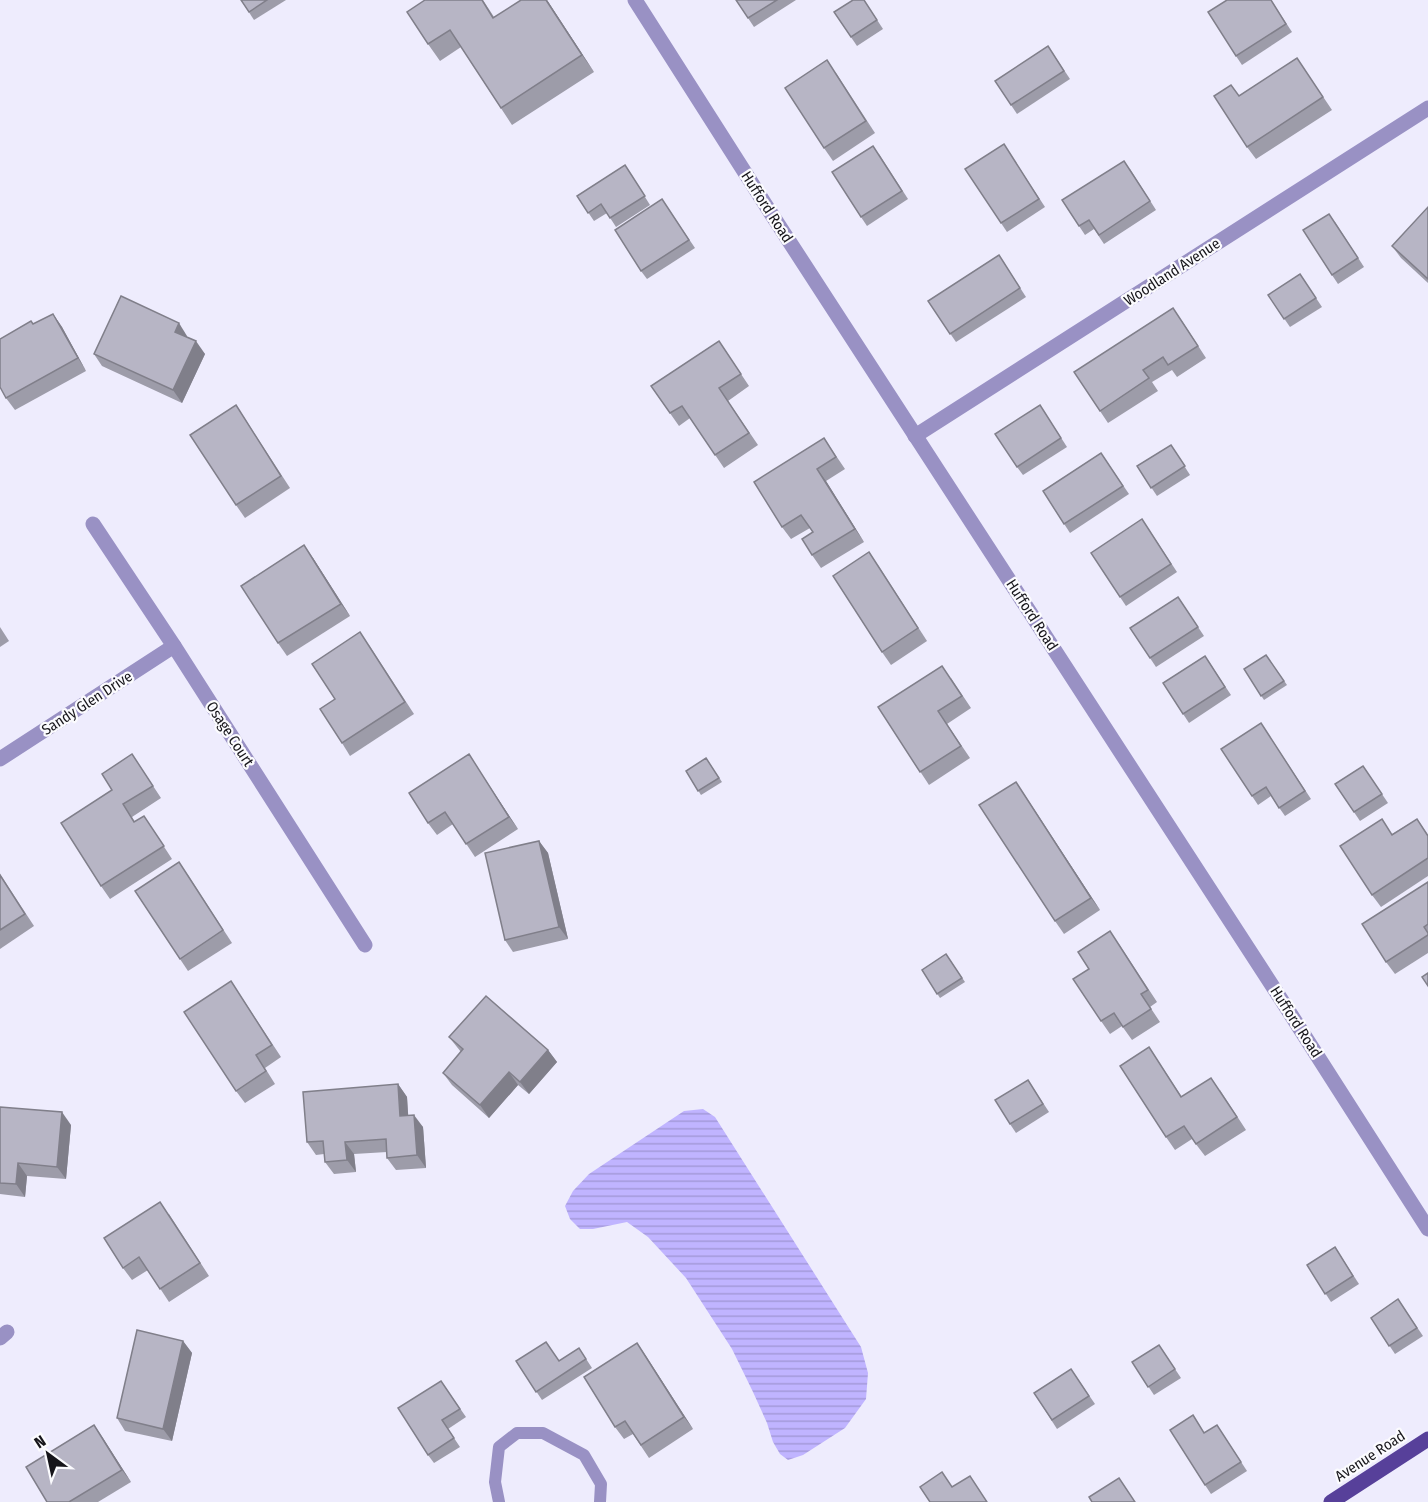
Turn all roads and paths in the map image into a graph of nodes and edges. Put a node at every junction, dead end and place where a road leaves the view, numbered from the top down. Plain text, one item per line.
1 (635, 0) edge
2 (1428, 108) edge
3 (915, 436) junction
4 (93, 524) dead end
5 (174, 646) junction
6 (0, 759) edge
7 (366, 945) dead end
8 (1428, 1229) edge
9 (1428, 1439) edge
10 (499, 1502) edge
11 (600, 1502) edge
12 (1330, 1502) edge

1 - 3 street, Hufford Road
2 - 3 street, Woodland Avenue
3 - 8 street, Hufford Road
4 - 5 street, Osage Court
5 - 6 street, Sandy Glen Drive
5 - 7 street, Osage Court
9 - 12 main road, Avenue Road
10 - 11 lane

